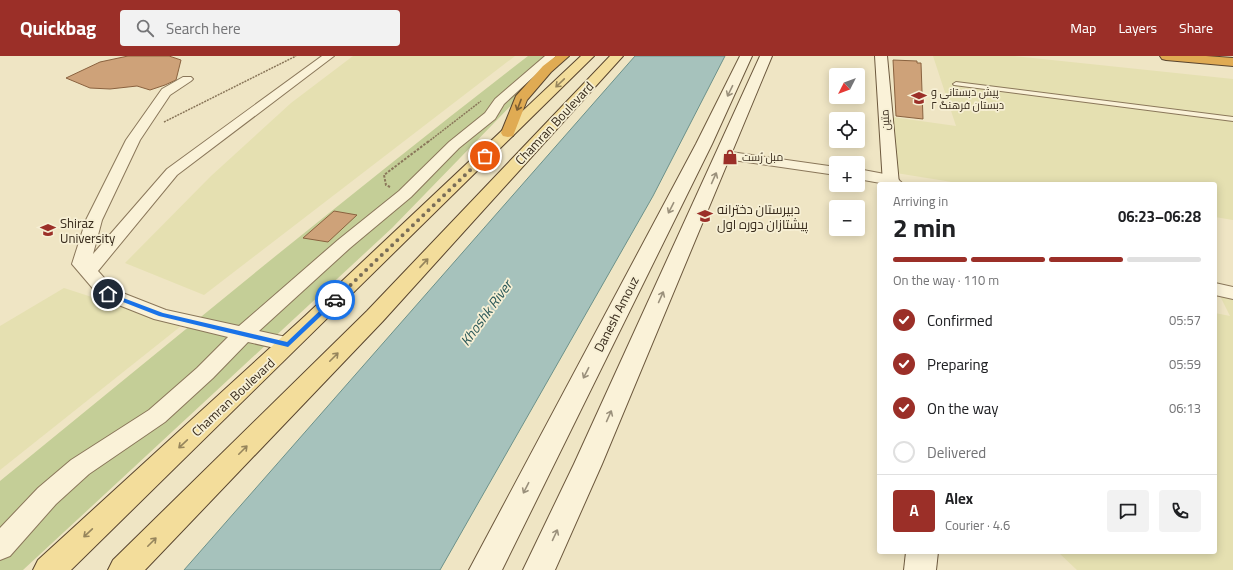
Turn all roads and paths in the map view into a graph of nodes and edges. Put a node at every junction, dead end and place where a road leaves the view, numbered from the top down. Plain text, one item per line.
1 (296, 56) edge
2 (329, 56) edge
3 (551, 56) edge
4 (563, 56) edge
5 (588, 56) edge
6 (617, 56) edge
7 (746, 56) edge
8 (766, 56) edge
9 (880, 56) edge
10 (1166, 56) edge
11 (1233, 62) edge
12 (187, 79) dead end
13 (956, 84) dead end
14 (485, 98) dead end
15 (1233, 119) edge
16 (508, 133) junction
17 (137, 135) junction
18 (724, 155) junction
19 (829, 170) edge
20 (865, 176) edge
21 (892, 182) edge
22 (406, 194) junction
23 (88, 271) junction
24 (1217, 289) edge
25 (1233, 293) edge
26 (243, 334) junction
27 (288, 344) junction
28 (0, 547) edge
29 (922, 554) edge
30 (49, 570) edge
31 (124, 570) edge
32 (485, 570) edge
33 (539, 570) edge
34 (920, 570) edge

1 - 17 path
2 - 23 street
3 - 22 street
4 -> 16 highway
5 -> 16 main road, Chamran Boulevard
31 -> 6 main road, Chamran Boulevard
7 -> 32 main road, Danesh Amouz
8 - 18 main road
9 - 21 main road, متین
10 - 11 highway
12 - 17 street
13 - 15 lane
14 - 22 path
16 - 27 main road, Chamran Boulevard
17 - 23 street
18 - 19 street
33 -> 18 main road
20 - 21 street
22 - 26 street
23 - 26 street
24 - 25 street
26 - 27 street
26 - 28 street
27 -> 30 main road, Chamran Boulevard
29 - 34 main road

